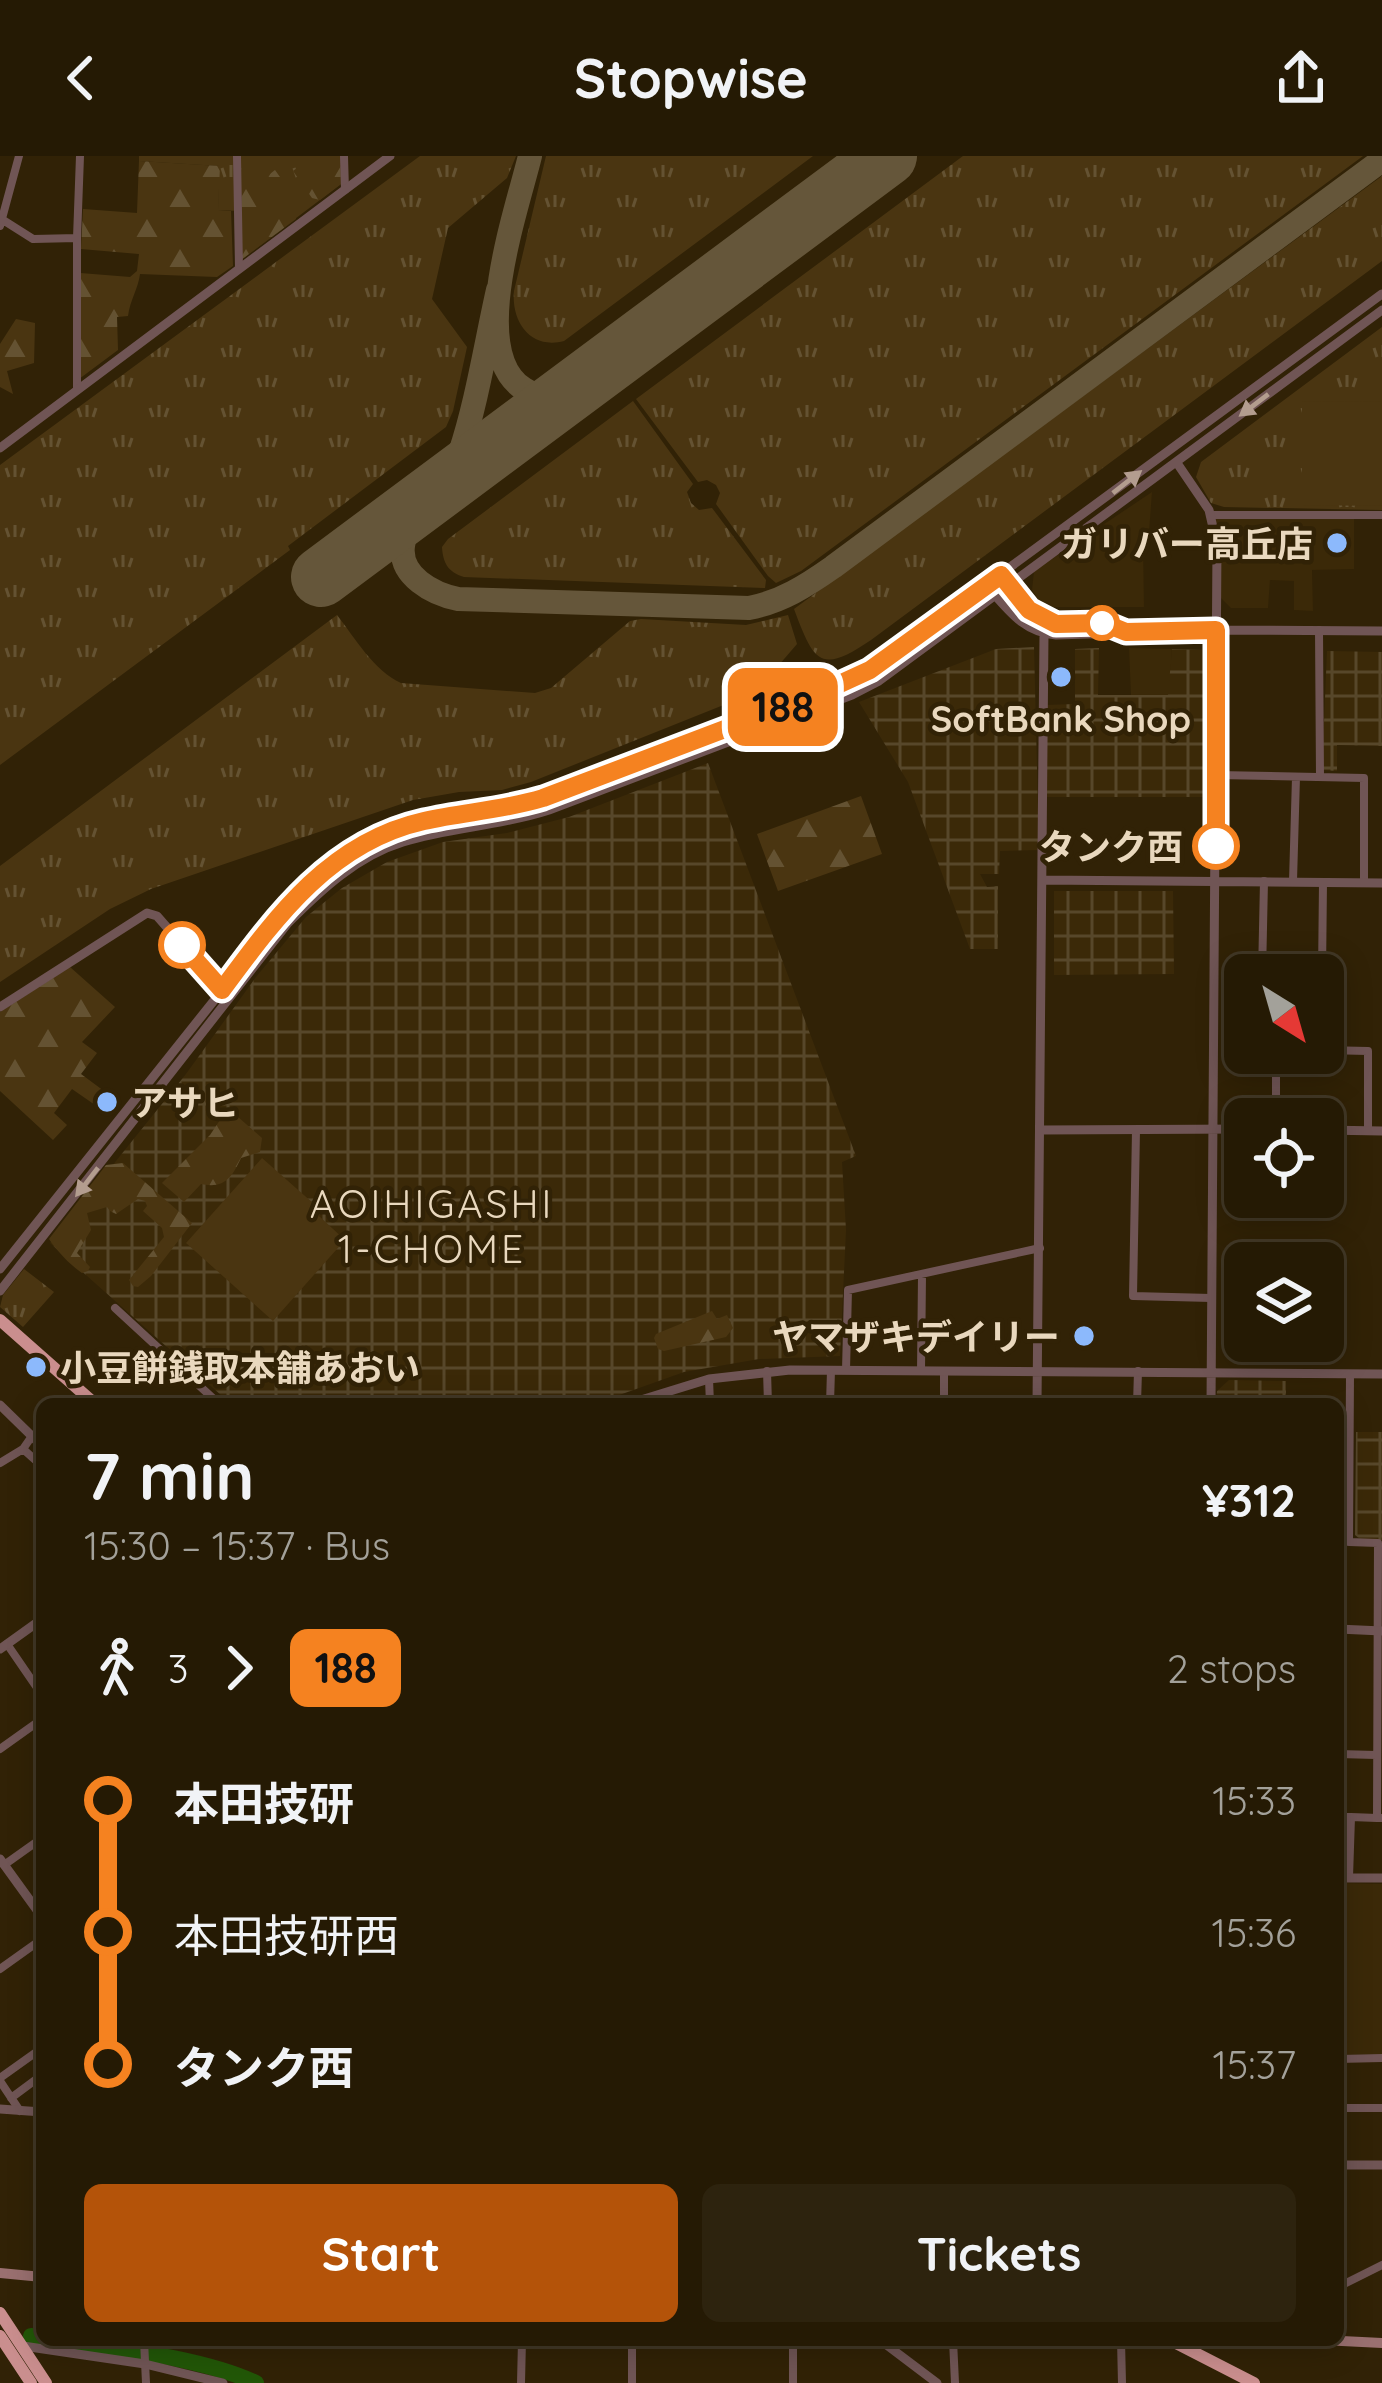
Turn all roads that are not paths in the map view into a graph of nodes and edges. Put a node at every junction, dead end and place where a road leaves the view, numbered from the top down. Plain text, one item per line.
1 (19, 156) edge
2 (80, 156) edge
3 (237, 156) edge
4 (344, 156) edge
5 (390, 156) edge
6 (345, 190) junction
7 (2, 223) edge
8 (76, 238) junction
9 (239, 270) junction
10 (1382, 294) edge
11 (1382, 310) edge
12 (77, 390) junction
13 (0, 448) edge
14 (1177, 463) junction
15 (1211, 515) junction
16 (1382, 515) edge
17 (1001, 575) junction
18 (987, 585) junction
19 (1009, 585) junction
20 (995, 595) junction
21 (1216, 630) junction
22 (1319, 630) junction
23 (1382, 631) edge
24 (1126, 632) junction
25 (1044, 634) junction
26 (1216, 775) junction
27 (1296, 777) junction
28 (1320, 777) junction
29 (1042, 880) junction
30 (1216, 881) junction
31 (1264, 881) junction
32 (1293, 881) junction
33 (1323, 882) junction
34 (1364, 883) junction
35 (1382, 883) edge
36 (1262, 954) edge
37 (1322, 954) edge
38 (228, 993) junction
39 (0, 1007) edge
40 (1344, 1051) edge
41 (1276, 1078) dead end
42 (1276, 1098) edge
43 (1213, 1129) junction
44 (1224, 1129) edge
45 (1041, 1130) junction
46 (1136, 1130) junction
47 (1344, 1130) edge
48 (1369, 1130) junction
49 (1382, 1131) edge
50 (1040, 1248) junction
51 (0, 1269) edge
52 (922, 1275) junction
53 (0, 1291) edge
54 (1211, 1298) junction
55 (115, 1308) dead end
56 (0, 1320) edge
57 (831, 1370) junction
58 (846, 1370) junction
59 (944, 1370) junction
60 (1037, 1370) junction
61 (767, 1371) junction
62 (921, 1371) junction
63 (1138, 1372) junction
64 (1212, 1372) junction
65 (1351, 1374) junction
66 (1382, 1374) edge
67 (710, 1379) junction
68 (87, 1398) edge
69 (212, 1398) edge
70 (648, 1398) edge
71 (710, 1398) edge
72 (767, 1398) edge
73 (830, 1398) edge
74 (944, 1398) edge
75 (1037, 1398) edge
76 (1137, 1398) edge
77 (1211, 1398) edge
78 (0, 1405) edge
79 (32, 1436) junction
80 (36, 1440) edge
81 (23, 1449) junction
82 (36, 1461) edge
83 (0, 1463) edge
84 (1344, 1521) edge
85 (1344, 1542) edge
86 (36, 1623) edge
87 (1344, 1629) edge
88 (1379, 1631) edge
89 (3, 1647) edge
90 (36, 1684) edge
91 (36, 1723) edge
92 (0, 1749) edge
93 (1344, 1754) edge
94 (1376, 1755) junction
95 (1344, 1817) edge
96 (1351, 1817) junction
97 (1380, 1818) edge
98 (36, 1842) edge
99 (3, 1866) edge
100 (1344, 1877) edge
101 (1382, 1878) edge
102 (36, 1909) edge
103 (36, 1943) edge
104 (0, 1969) edge
105 (36, 2052) edge
106 (1382, 2058) edge
107 (1344, 2059) edge
108 (0, 2079) edge
109 (36, 2079) edge
110 (11, 2098) junction
111 (1344, 2108) edge
112 (1382, 2108) edge
113 (0, 2110) edge
114 (20, 2110) junction
115 (36, 2111) edge
116 (1344, 2165) edge
117 (1382, 2165) edge
118 (1382, 2265) edge
119 (0, 2273) edge
120 (36, 2276) edge
121 (1344, 2284) edge
122 (0, 2313) edge
123 (0, 2336) edge
124 (1344, 2341) edge
125 (1382, 2344) edge
126 (23, 2346) junction
127 (522, 2346) edge
128 (632, 2346) edge
129 (793, 2346) edge
130 (888, 2346) edge
131 (953, 2346) edge
132 (1121, 2346) edge
133 (1182, 2346) edge
134 (1204, 2346) edge
135 (145, 2352) edge
136 (1207, 2359) junction
137 (31, 2383) edge
138 (46, 2383) edge
139 (146, 2383) edge
140 (223, 2383) edge
141 (521, 2383) edge
142 (632, 2383) edge
143 (793, 2383) edge
144 (937, 2383) edge
145 (955, 2383) edge
146 (1122, 2383) edge
147 (1254, 2383) edge

1 - 7 street
2 - 8 street
3 - 9 street
4 - 6 street
5 - 6 street
6 - 9 street
7 - 8 street
8 - 12 street
9 - 12 street
17 -> 10 street
11 -> 14 street
12 - 13 street
14 - 15 street
14 - 19 street
15 - 16 street
15 - 21 street
17 - 18 street
17 - 19 street
18 - 20 street
18 - 38 street
19 - 20 street
19 - 24 street
20 - 25 street
20 - 38 street
21 - 22 street
21 - 24 street
21 - 26 street
22 - 23 street
22 - 28 street
24 - 25 street
25 - 29 street
26 - 27 street
26 - 30 street
27 - 28 street
27 - 32 street
28 - 34 street
29 - 30 street
29 - 45 street
30 - 31 street
30 - 43 street
31 - 32 street
31 - 36 street
32 - 33 street
33 - 34 street
33 - 37 street
34 - 35 street
38 - 39 street
38 - 51 street
38 -> 53 street
40 - 48 street
41 - 42 street
43 - 44 street
43 - 46 street
43 - 54 street
45 - 46 street
45 - 50 street
46 - 54 street
47 - 48 street
48 - 49 street
50 - 52 street
50 - 60 street
52 - 58 street
52 - 62 street
54 - 64 street
55 - 69 street
56 - 68 highway
57 - 58 street
57 - 61 street
57 - 73 street
58 - 62 street
59 - 60 street
59 - 62 street
59 - 74 street
60 - 63 street
60 - 75 street
61 - 67 street
61 - 72 street
63 - 64 street
63 - 76 street
64 - 65 street
64 - 77 street
65 - 66 street
65 - 84 street
67 - 70 street
67 - 71 street
78 - 79 street
79 - 80 street
79 - 81 street
81 - 82 street
81 - 83 street
85 - 88 street
86 - 89 street
87 - 88 street
88 - 94 street
89 - 90 street
91 - 92 street
93 - 94 street
94 - 97 street
95 - 96 street
96 - 97 street
96 - 100 street
98 - 99 street
99 - 102 street
100 - 101 street
103 - 104 street
105 - 108 street
106 - 107 street
108 - 110 street
109 - 110 street
110 - 114 street
111 - 112 street
113 - 114 street
114 - 115 street
116 - 117 street
118 - 121 street
119 - 120 main road
122 - 126 highway
123 - 137 highway
124 - 125 main road
126 - 135 street
126 - 138 highway
127 - 141 street
128 - 142 street
129 - 143 street
130 - 144 street
131 - 145 street
132 - 146 street
133 - 136 highway
134 - 136 street
135 - 139 street
135 - 140 street
136 - 147 highway

